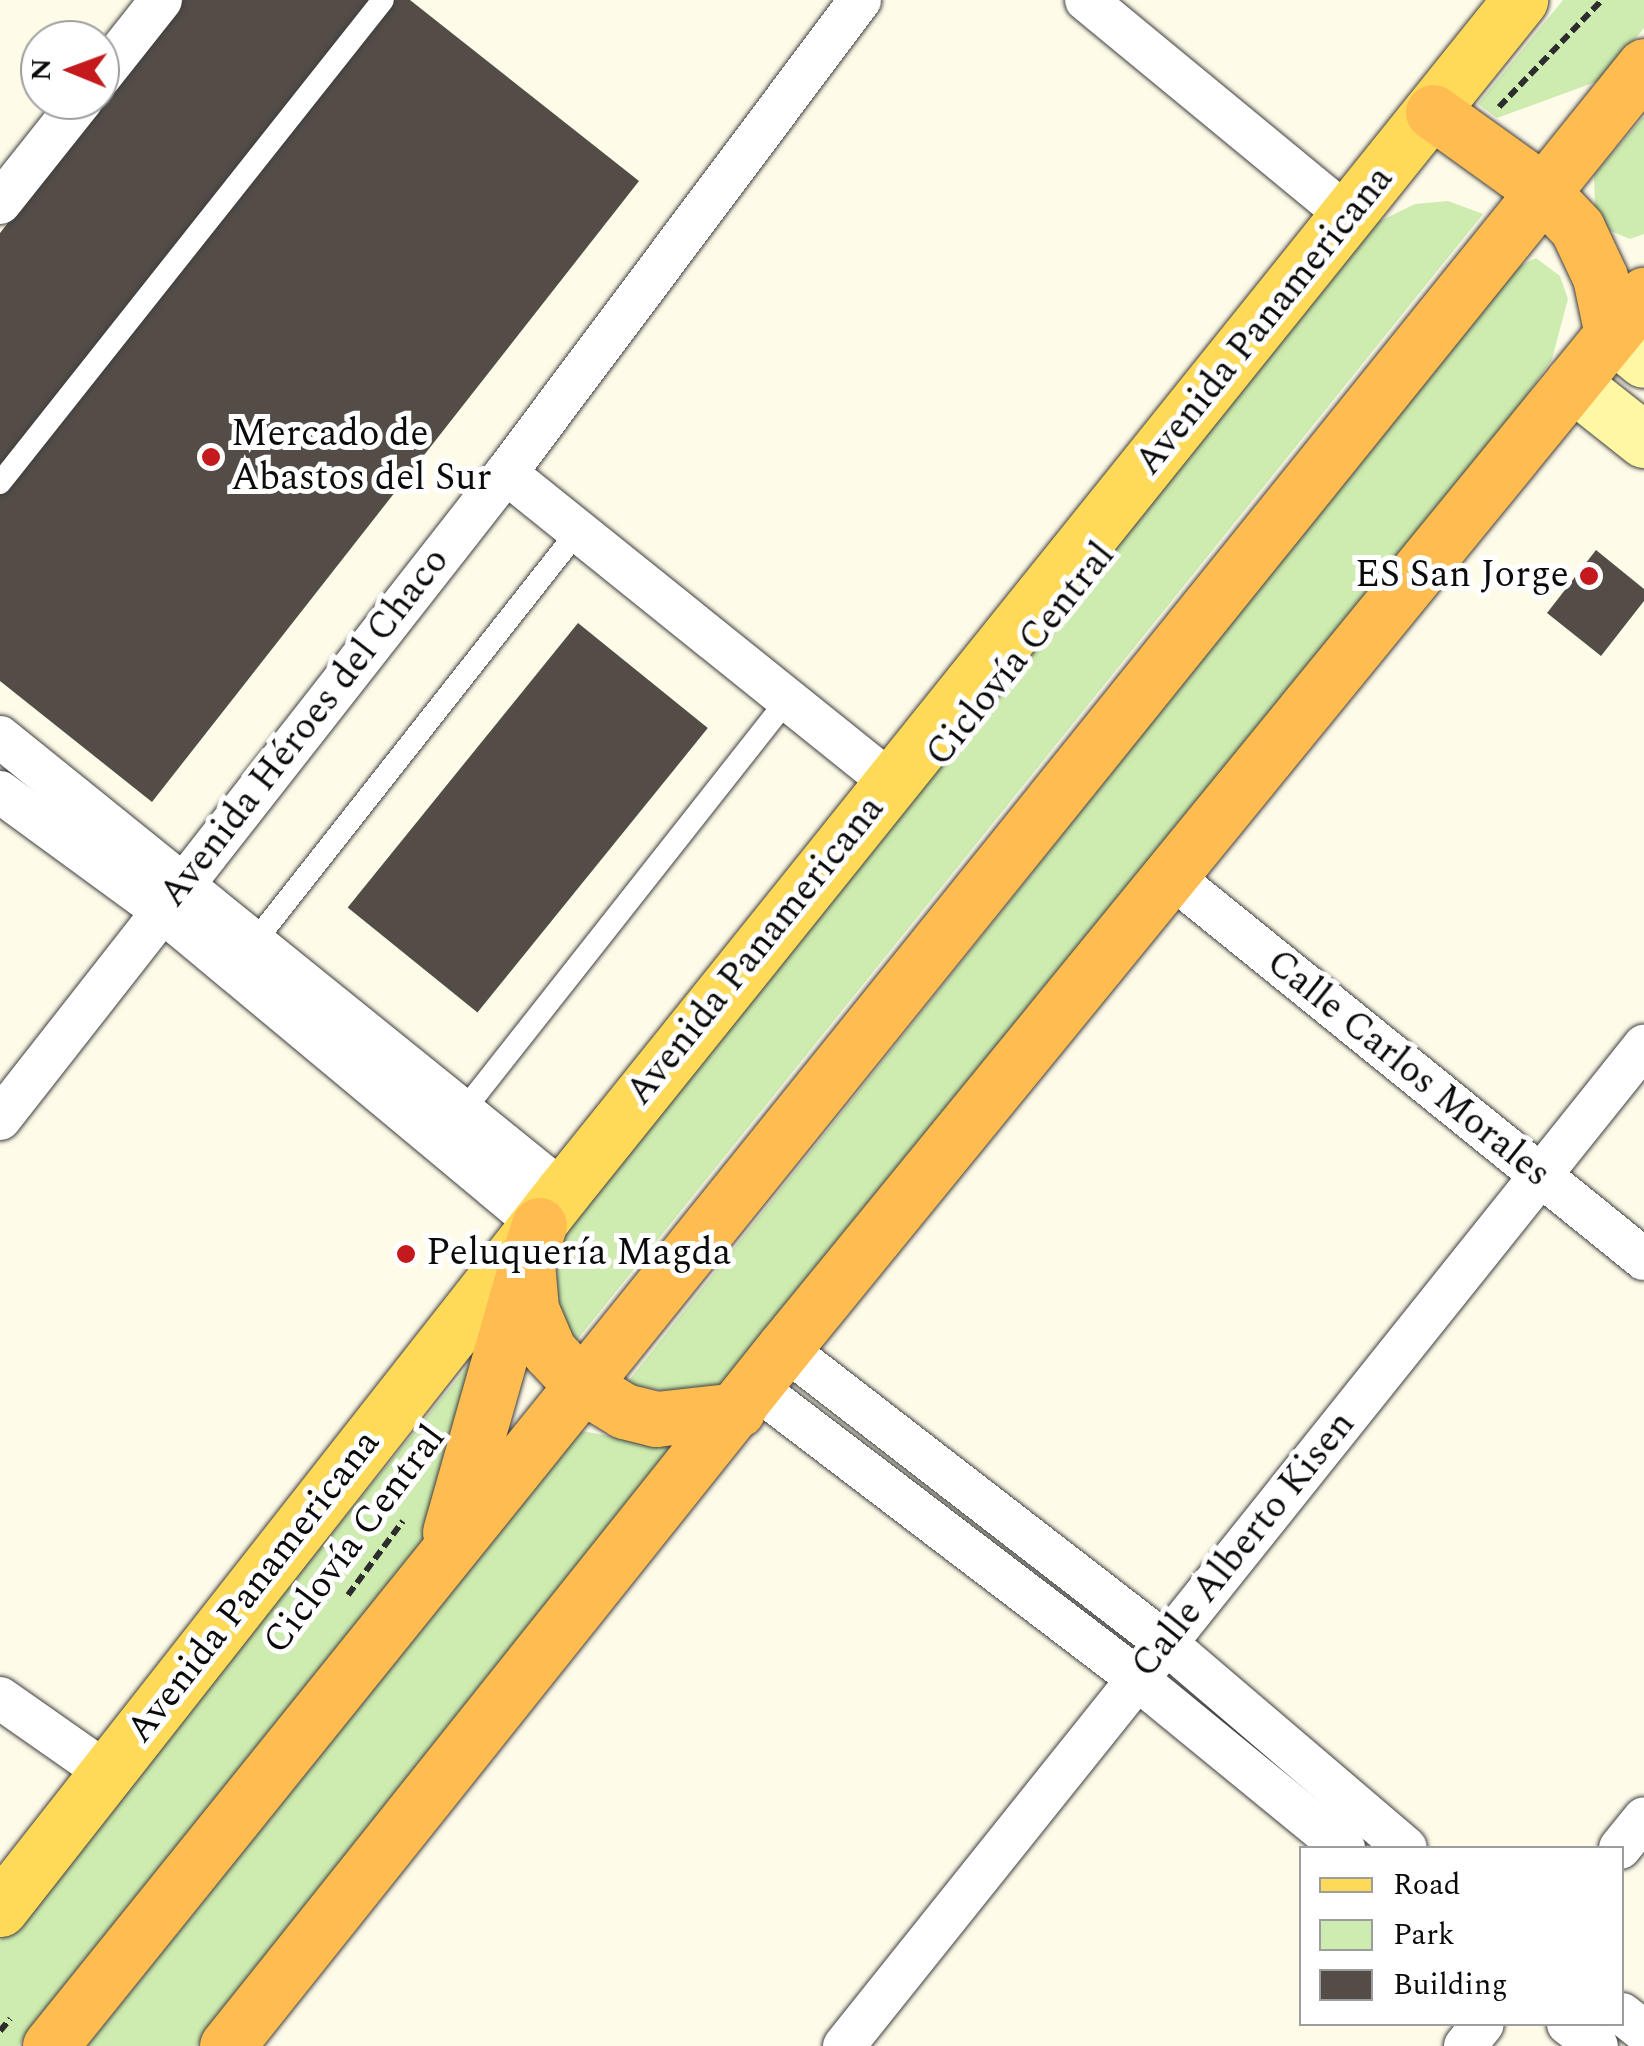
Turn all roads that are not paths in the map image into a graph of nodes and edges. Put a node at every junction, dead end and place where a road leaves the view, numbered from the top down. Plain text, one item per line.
1 (161, 0) edge
2 (382, 0) edge
3 (860, 0) edge
4 (1086, 0) edge
5 (1520, 0) edge
6 (120, 52) edge
7 (1644, 66) edge
8 (66, 120) edge
9 (1451, 125) junction
10 (1540, 190) junction
11 (0, 204) edge
12 (1350, 218) junction
13 (1633, 330) edge
14 (1572, 383) junction
15 (1644, 440) edge
16 (506, 474) junction
17 (0, 484) edge
18 (578, 532) junction
19 (788, 699) junction
20 (0, 737) edge
21 (892, 783) junction
22 (0, 792) edge
23 (1173, 878) junction
24 (173, 896) junction
25 (256, 940) junction
26 (1644, 1046) edge
27 (464, 1110) junction
28 (0, 1119) edge
29 (1539, 1176) junction
30 (543, 1227) junction
31 (1644, 1259) edge
32 (760, 1382) junction
33 (580, 1384) junction
34 (443, 1554) junction
35 (1167, 1644) junction
36 (1136, 1678) junction
37 (0, 1698) edge
38 (108, 1774) junction
39 (1644, 1818) edge
40 (1342, 1846) edge
41 (1404, 1846) edge
42 (1622, 1846) edge
43 (0, 1909) edge
44 (1624, 2016) edge
45 (1481, 2026) edge
46 (1571, 2026) edge
47 (31, 2031) edge
48 (1644, 2031) edge
49 (227, 2046) edge
50 (844, 2046) edge
51 (1466, 2046) edge
52 (1597, 2046) edge

1 - 6 street
2 - 17 lane
3 - 16 street, Avenida Héroes del Chaco
4 - 12 street
5 - 9 main road, Avenida Panamericana
7 - 10 highway
8 - 11 street
9 - 10 highway
9 - 12 main road, Avenida Panamericana
10 - 13 highway
10 - 33 highway
12 - 21 main road, Avenida Panamericana
13 - 14 highway
14 - 15 main road
14 - 23 highway
16 - 18 street
16 - 24 street, Avenida Héroes del Chaco
18 - 19 street
18 - 25 lane
19 - 21 street
19 - 27 lane
20 - 24 street
21 - 30 main road, Avenida Panamericana
22 - 24 street
23 - 29 street, Calle Carlos Morales
23 - 32 highway
24 - 25 street
24 - 28 street, Avenida Héroes del Chaco
24 - 30 street
25 - 27 street
26 - 29 street, Calle Alberto Kisen
27 - 30 street
29 - 31 street, Calle Carlos Morales
29 - 35 street, Calle Alberto Kisen
30 - 33 highway
30 - 34 highway
30 - 38 main road, Avenida Panamericana
32 - 33 highway
32 - 35 street
32 - 36 street
32 - 49 highway
33 - 34 highway
34 - 47 highway
35 - 36 street, Calle Alberto Kisen
35 - 41 street
36 - 40 street
36 - 50 street, Calle Alberto Kisen
37 - 38 street
38 - 43 main road, Avenida Panamericana
39 - 42 street
44 - 48 street
45 - 51 street
46 - 52 street

